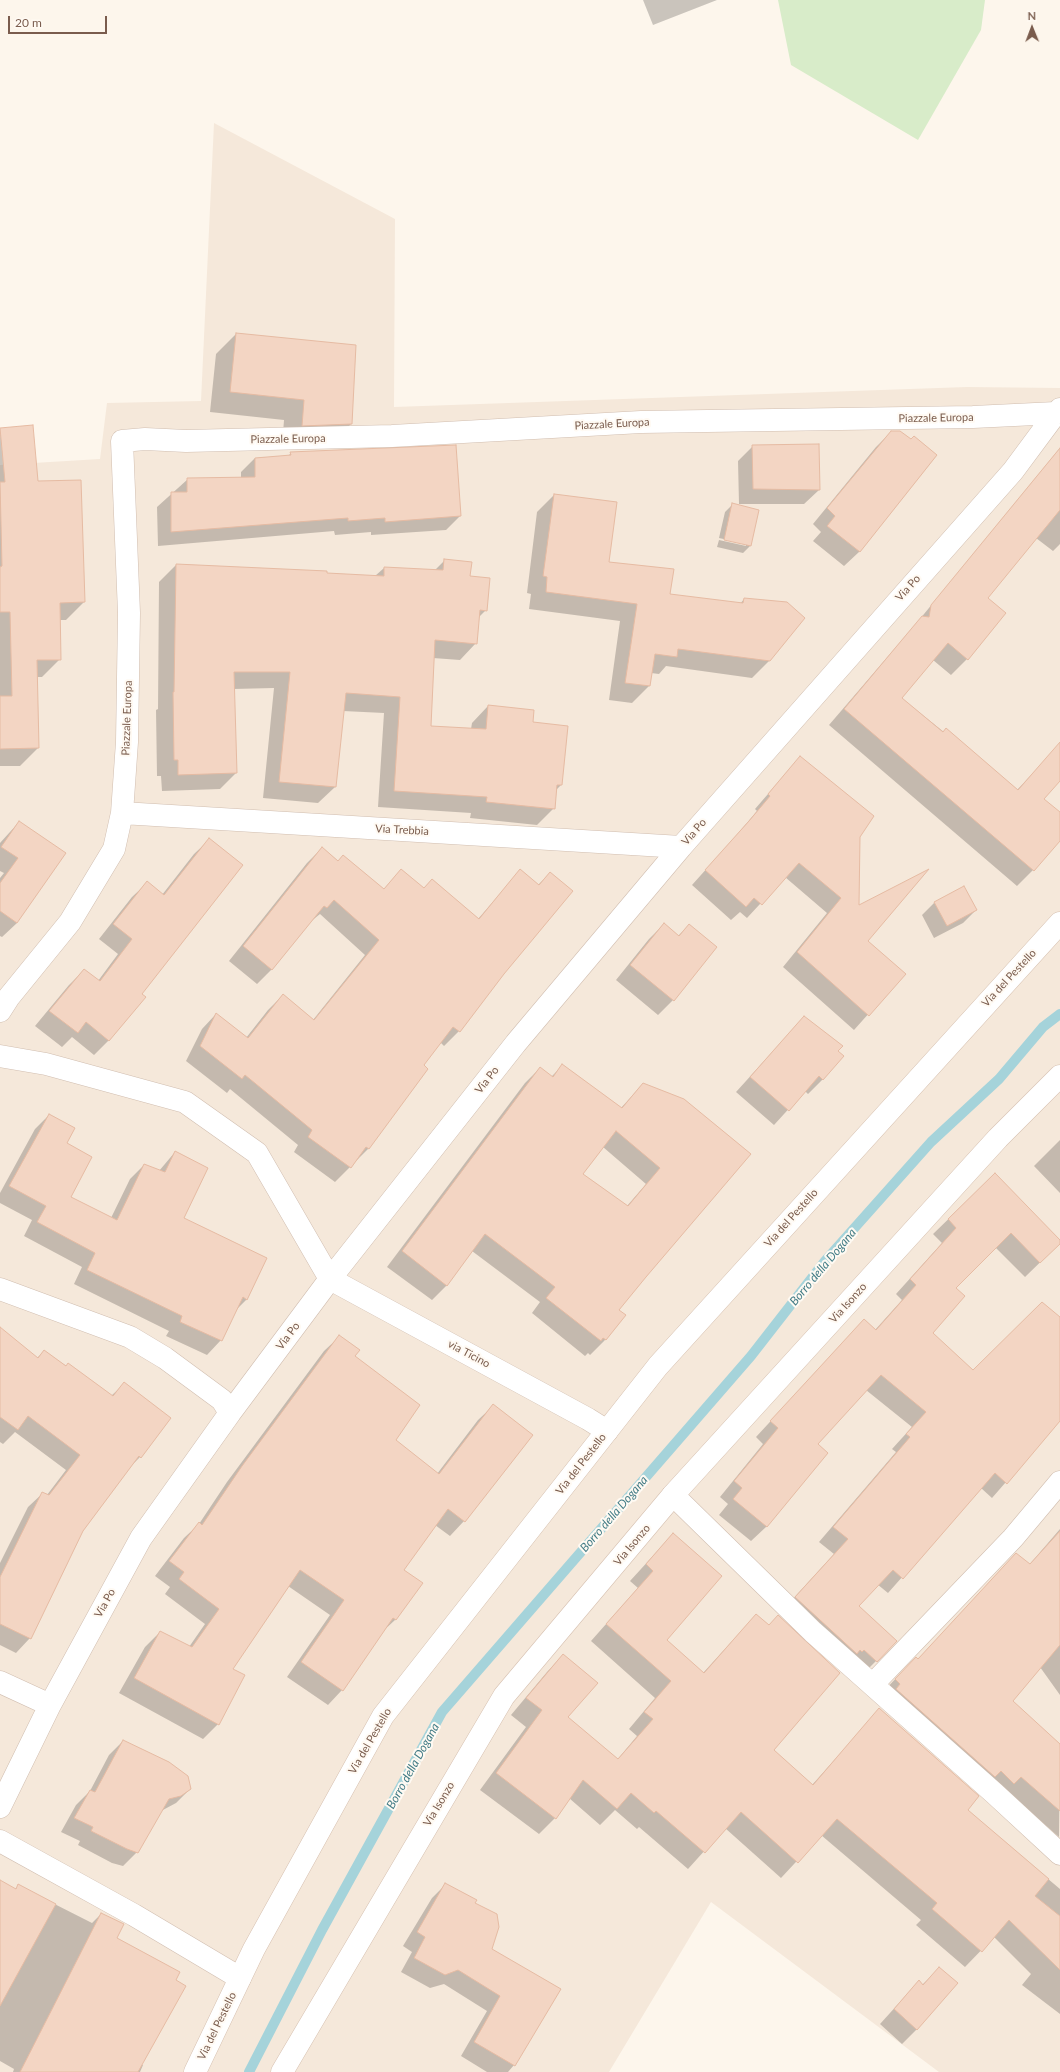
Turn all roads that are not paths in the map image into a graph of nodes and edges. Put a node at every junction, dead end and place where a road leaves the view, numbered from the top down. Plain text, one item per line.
1 (1058, 411) edge
2 (122, 813) junction
3 (681, 847) junction
4 (1060, 923) edge
5 (0, 1011) edge
6 (0, 1056) edge
7 (1060, 1076) edge
8 (330, 1279) junction
9 (0, 1289) edge
10 (230, 1413) junction
11 (607, 1431) junction
12 (1060, 1482) edge
13 (673, 1495) junction
14 (0, 1682) edge
15 (873, 1684) junction
16 (50, 1705) junction
17 (0, 1807) edge
18 (0, 1841) edge
19 (1060, 1854) edge
20 (240, 1978) junction
21 (195, 2072) edge
22 (282, 2072) edge

1 - 2 street, Piazzale Europa
1 - 3 street, Via Po
2 - 3 street, Via Trebbia
2 - 5 street, Piazzale Europa
3 - 8 street, Via Po
4 - 11 street, Via del Pestello
6 - 8 street
7 - 13 street, Via Isonzo
8 - 10 street, Via Po
8 - 11 street, via Ticino
9 - 10 street
10 - 16 street, Via Po
11 - 20 street, Via del Pestello
12 - 15 street
13 - 15 street
13 - 22 street, Via Isonzo
14 - 16 street
15 - 19 street
16 - 17 street, Via Po
18 - 20 street
20 - 21 street, Via del Pestello

